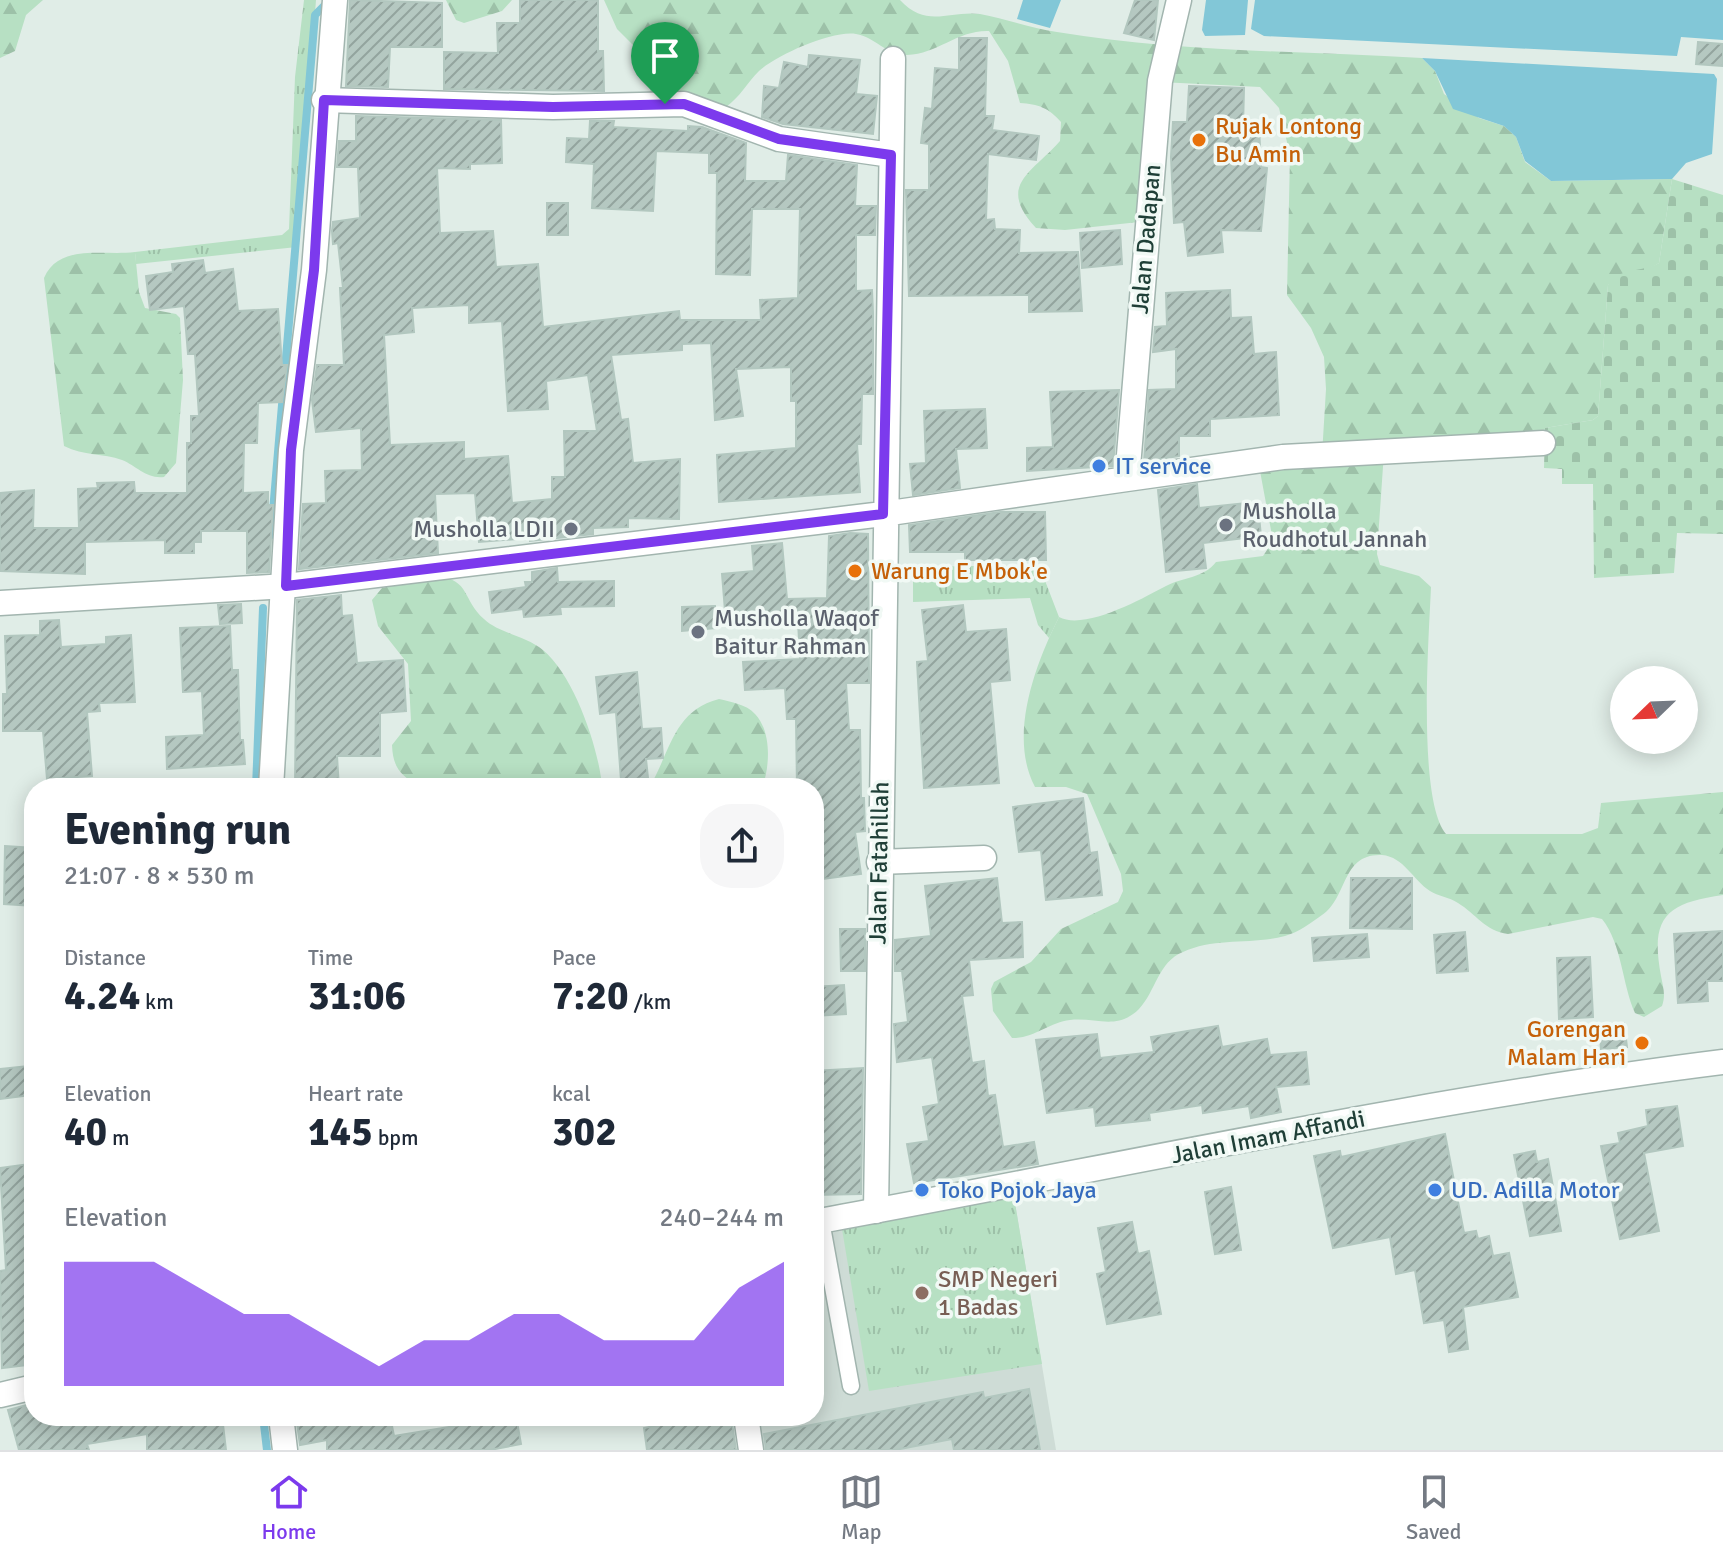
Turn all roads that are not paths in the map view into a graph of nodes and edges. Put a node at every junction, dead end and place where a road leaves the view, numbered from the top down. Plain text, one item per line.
1 (335, 0) edge
2 (1179, 0) edge
3 (893, 59) dead end
4 (324, 100) junction
5 (891, 155) junction
6 (1543, 443) dead end
7 (1127, 479) junction
8 (883, 514) junction
9 (286, 586) junction
10 (0, 603) edge
11 (272, 778) edge
12 (984, 858) dead end
13 (879, 862) junction
14 (1723, 1062) edge
15 (876, 1211) junction
16 (824, 1220) edge
17 (824, 1251) edge
18 (851, 1386) dead end
19 (24, 1389) edge
20 (0, 1395) edge
21 (282, 1426) edge
22 (747, 1426) edge
23 (285, 1450) edge
24 (751, 1450) edge

1 - 4 street
2 - 7 street, Jalan Dadapan
3 - 5 street, Jalan Fatahillah
4 - 5 street
4 - 9 street
5 - 8 street, Jalan Fatahillah
6 - 7 street
7 - 8 street
8 - 9 street
8 - 13 street, Jalan Fatahillah
9 - 10 street
9 - 11 street
12 - 13 street
13 - 15 street, Jalan Fatahillah
14 - 15 street, Jalan Imam Affandi
15 - 16 street, Jalan Imam Affandi
17 - 18 lane
19 - 20 street
21 - 23 street
22 - 24 street

